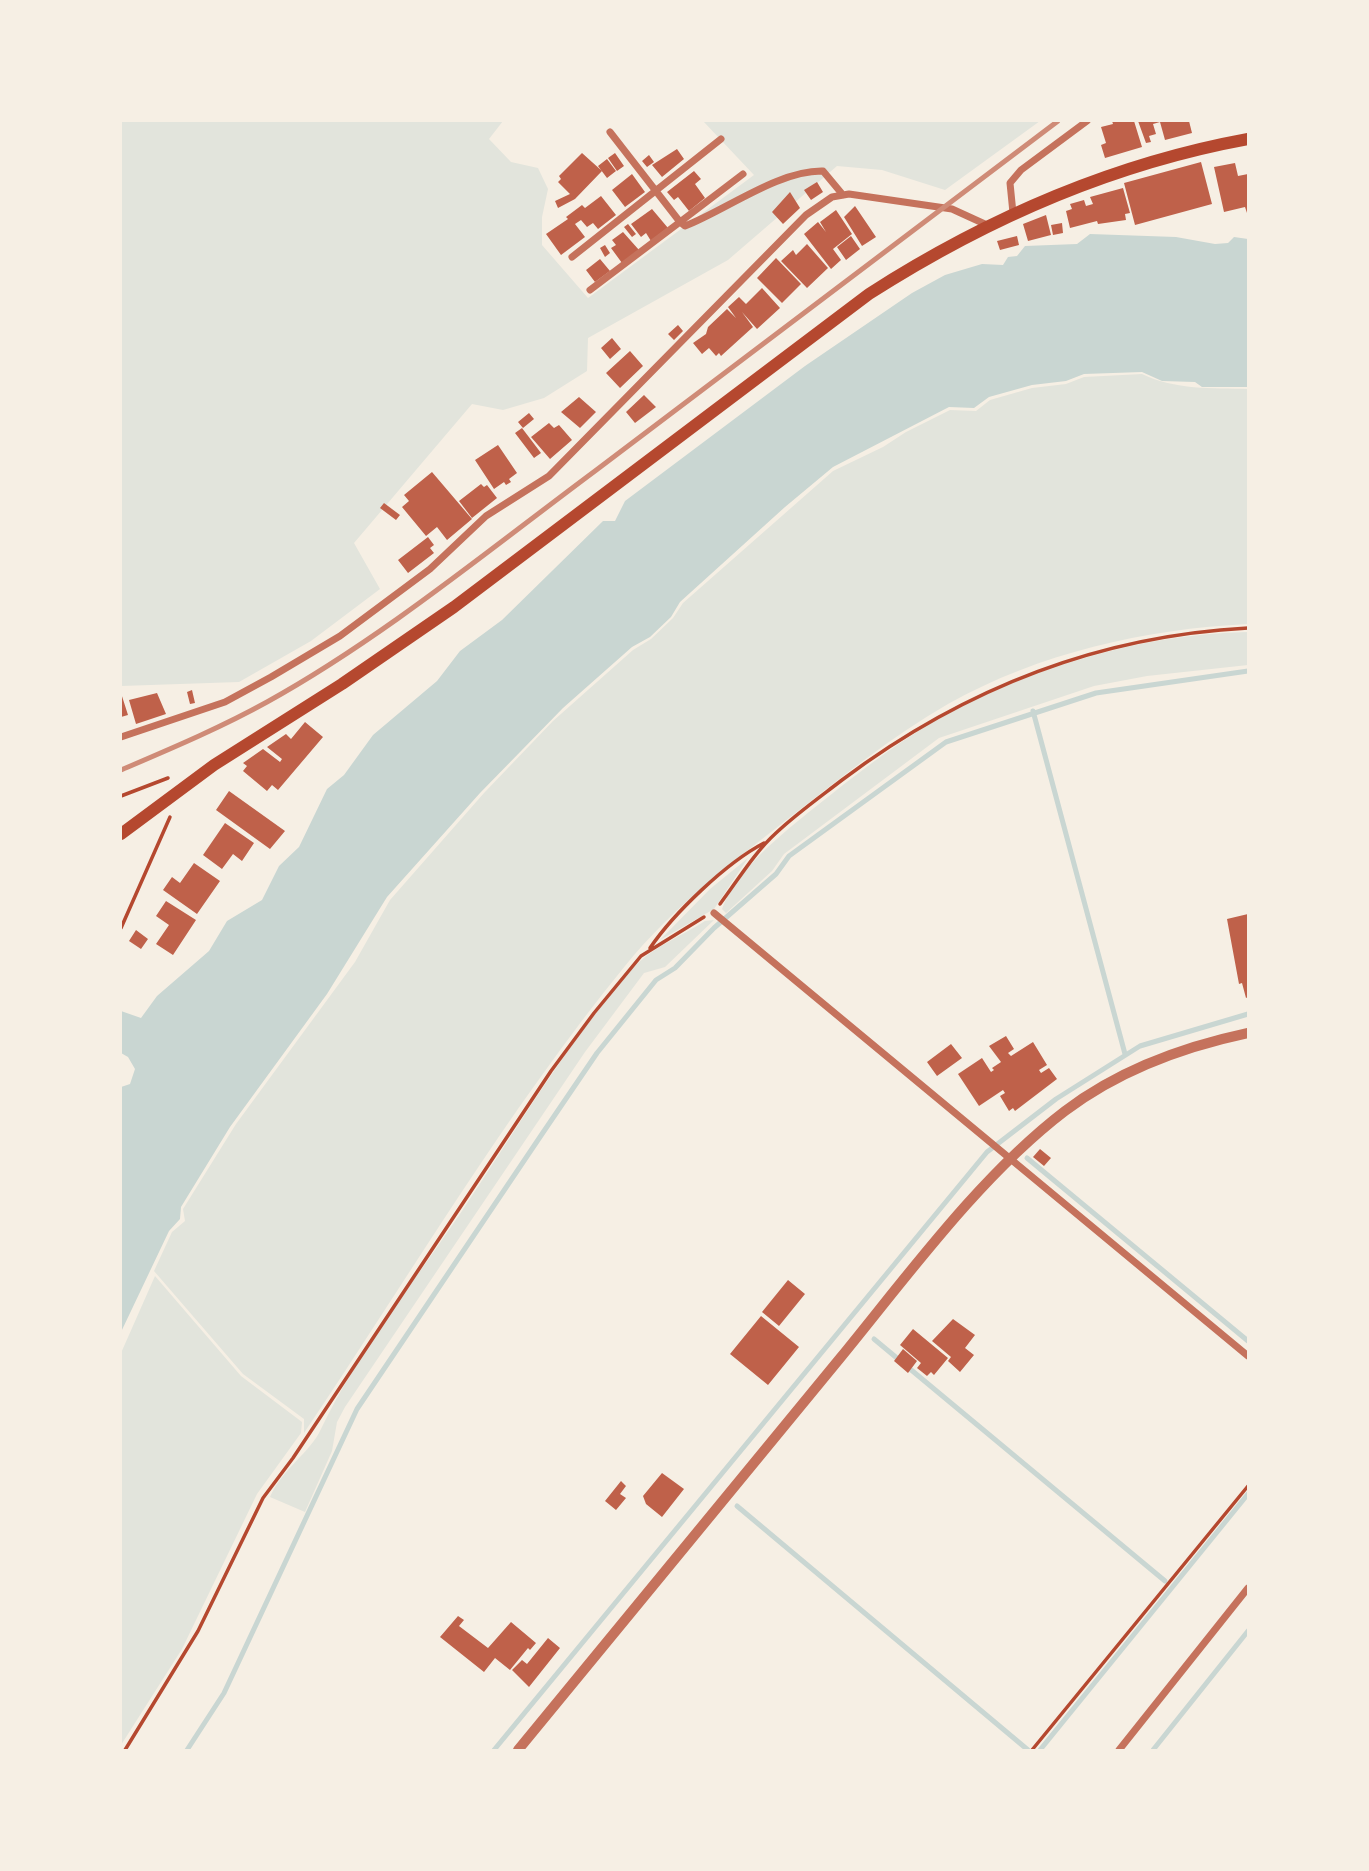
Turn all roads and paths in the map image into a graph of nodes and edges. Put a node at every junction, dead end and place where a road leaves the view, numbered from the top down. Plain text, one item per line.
1 (1087, 121) edge
2 (610, 132) dead end
3 (721, 139) dead end
4 (1248, 139) edge
5 (743, 174) dead end
6 (655, 191) junction
7 (843, 195) junction
8 (1013, 213) junction
9 (680, 222) junction
10 (987, 225) junction
11 (572, 257) dead end
12 (590, 290) dead end
13 (1248, 628) edge
14 (121, 737) edge
15 (178, 792) junction
16 (121, 834) edge
17 (769, 840) junction
18 (720, 918) junction
19 (121, 928) edge
20 (647, 951) junction
21 (1248, 1033) edge
22 (1008, 1158) junction
23 (1248, 1356) edge
24 (1248, 1486) edge
25 (1248, 1588) edge
26 (125, 1750) edge
27 (518, 1750) edge
28 (1032, 1750) edge
29 (1119, 1750) edge

1 - 8 street
2 - 6 street
3 - 6 street
4 - 8 main road
5 - 9 street
6 - 9 street
6 - 11 street
7 - 9 street
7 - 10 street
7 - 14 street
8 - 10 main road
9 - 12 street
10 - 15 main road
13 - 17 path
15 - 16 main road
15 - 19 path
17 - 18 path
17 - 20 path
18 - 20 path
18 - 22 street
20 - 26 path
21 - 22 street
22 - 23 street
22 - 27 street
24 - 28 path
25 - 29 street

